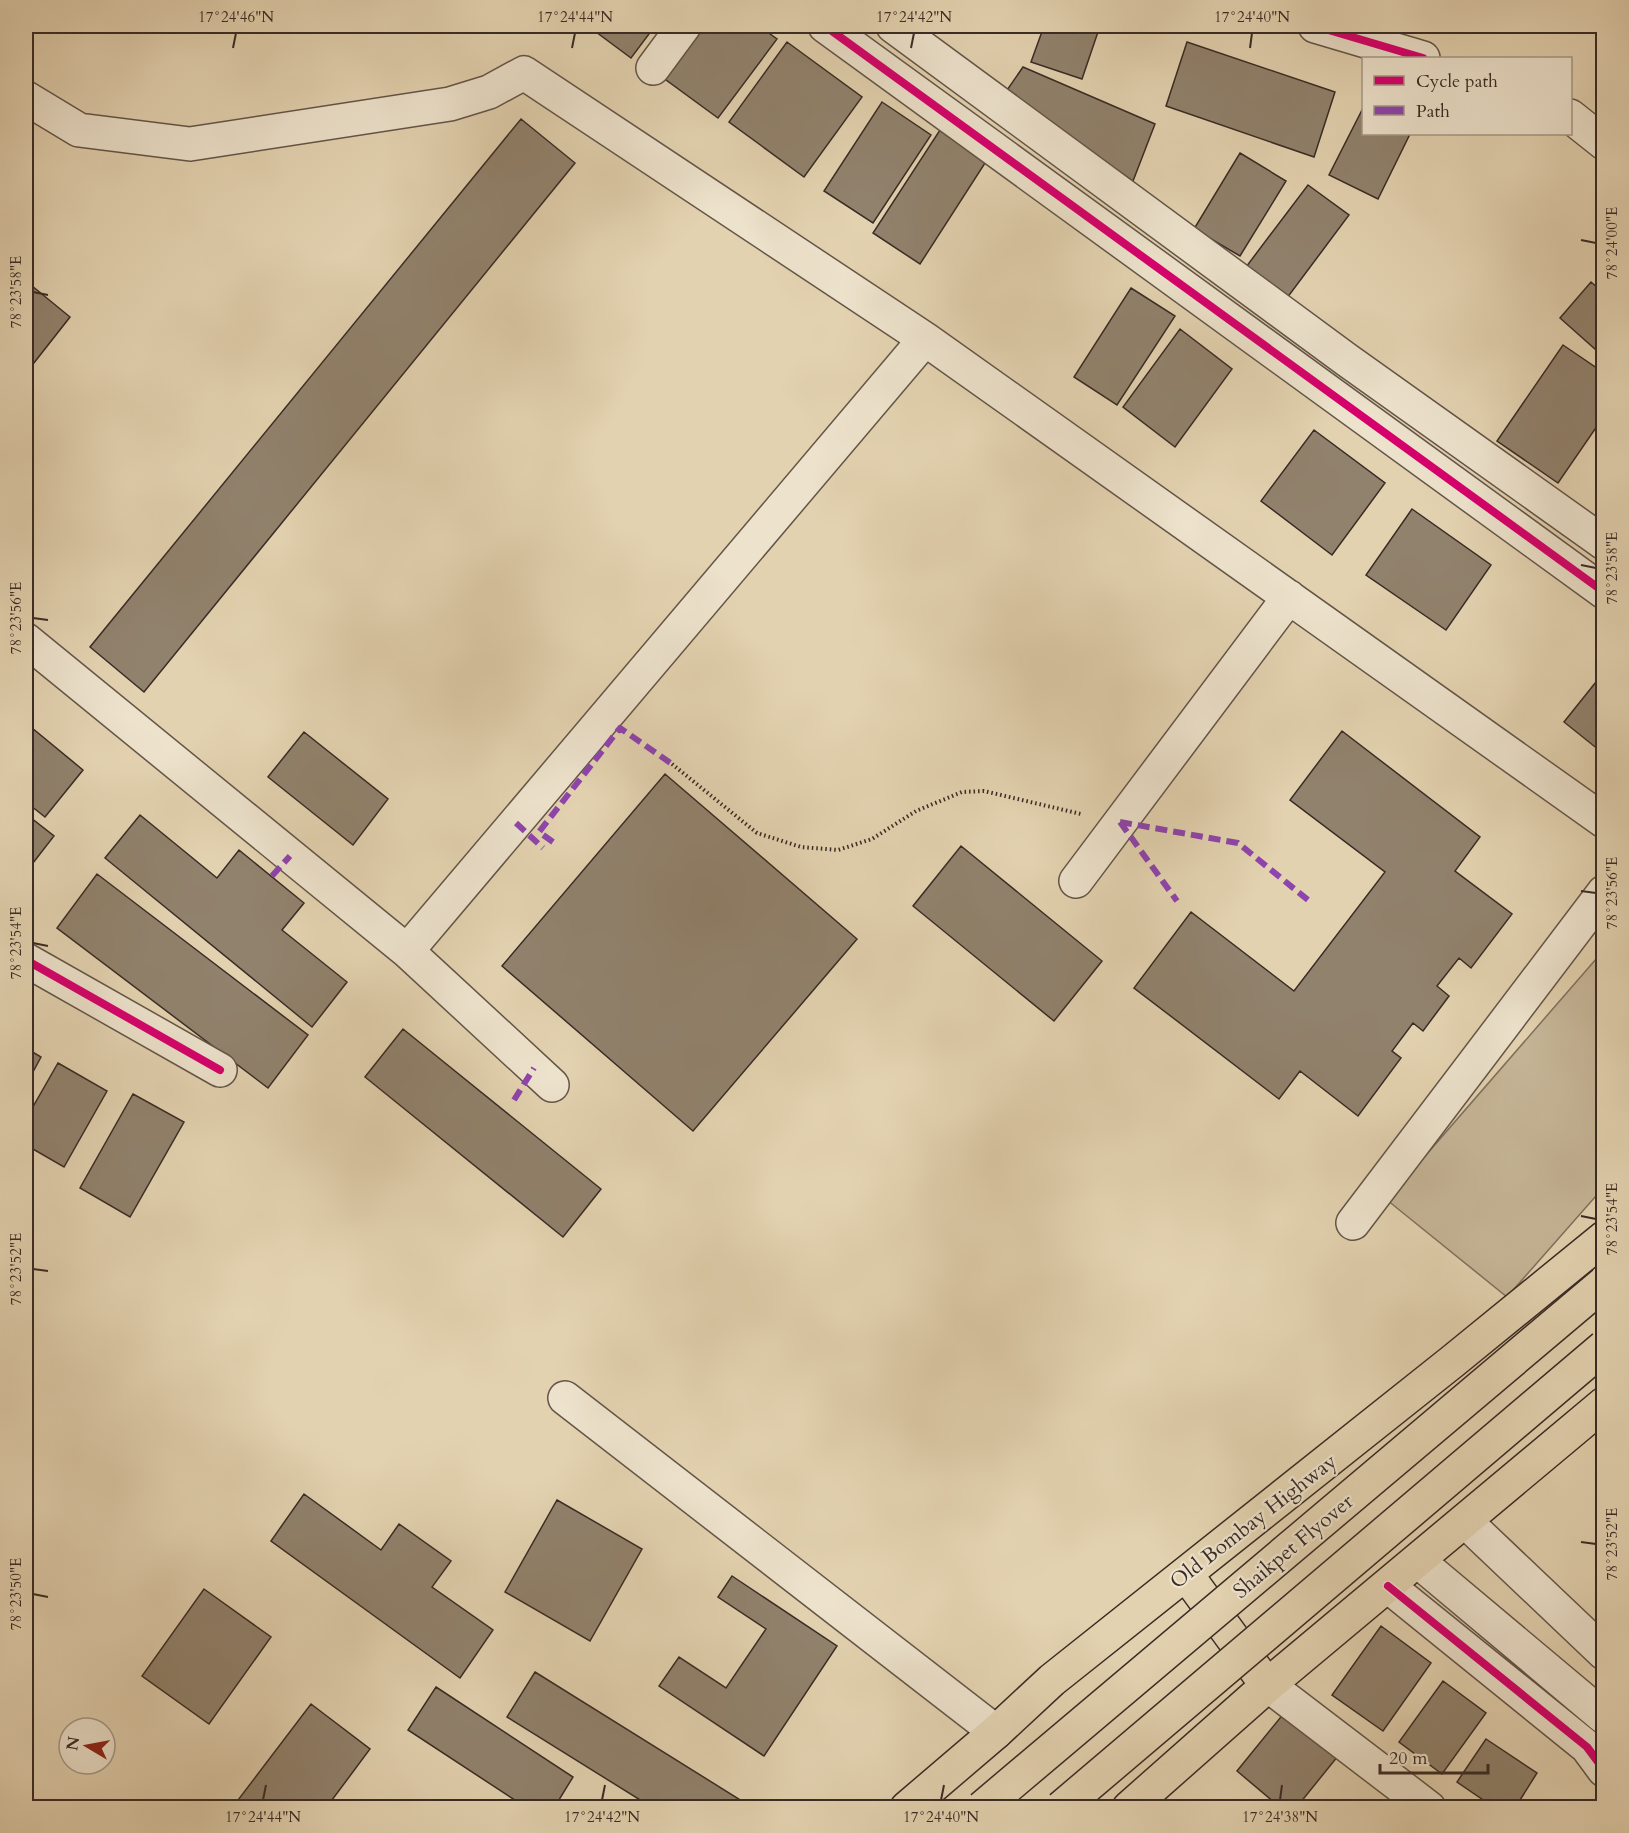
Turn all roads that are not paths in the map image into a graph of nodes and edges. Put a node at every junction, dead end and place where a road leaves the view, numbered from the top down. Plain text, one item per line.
1 (684, 26) edge
2 (825, 26) edge
3 (893, 26) edge
4 (1315, 26) edge
5 (1420, 57) edge
6 (653, 68) dead end
7 (26, 98) edge
8 (1572, 119) edge
9 (1604, 143) edge
10 (925, 339) junction
11 (1604, 543) edge
12 (1604, 592) edge
13 (1289, 597) junction
14 (26, 640) edge
15 (1604, 821) edge
16 (1076, 881) dead end
17 (1604, 892) edge
18 (407, 951) junction
19 (26, 960) edge
20 (220, 1070) dead end
21 (552, 1085) dead end
22 (1353, 1223) dead end
23 (1604, 1238) edge
24 (1604, 1283) edge
25 (1604, 1347) edge
26 (565, 1398) dead end
27 (1604, 1404) edge
28 (1466, 1521) junction
29 (1418, 1561) junction
30 (1186, 1574) junction
31 (1388, 1586) junction
32 (1604, 1653) edge
33 (1268, 1686) junction
34 (1604, 1717) edge
35 (996, 1732) junction
36 (1604, 1770) edge
37 (907, 1808) edge
38 (982, 1808) edge
39 (1061, 1808) edge
40 (1129, 1808) edge
41 (1429, 1808) edge

1 - 6 street
2 - 12 street
3 - 11 street
4 - 5 street
7 - 10 street
8 - 9 street
10 - 13 street
10 - 18 street
13 - 15 street
13 - 16 street
14 - 18 street
17 - 22 street
18 - 21 street
19 - 20 street
23 - 30 main road, Old Bombay Highway
24 - 38 main road, Shaikpet Flyover, bridge
25 - 39 main road, bridge
26 - 35 street
27 - 28 main road
28 - 29 main road
28 - 32 street
29 - 31 main road
29 - 34 street
30 - 33 main road
30 - 35 main road, Old Bombay Highway
31 - 33 main road
31 - 36 street
33 - 40 main road
33 - 41 street
35 - 37 main road, Old Bombay Highway

